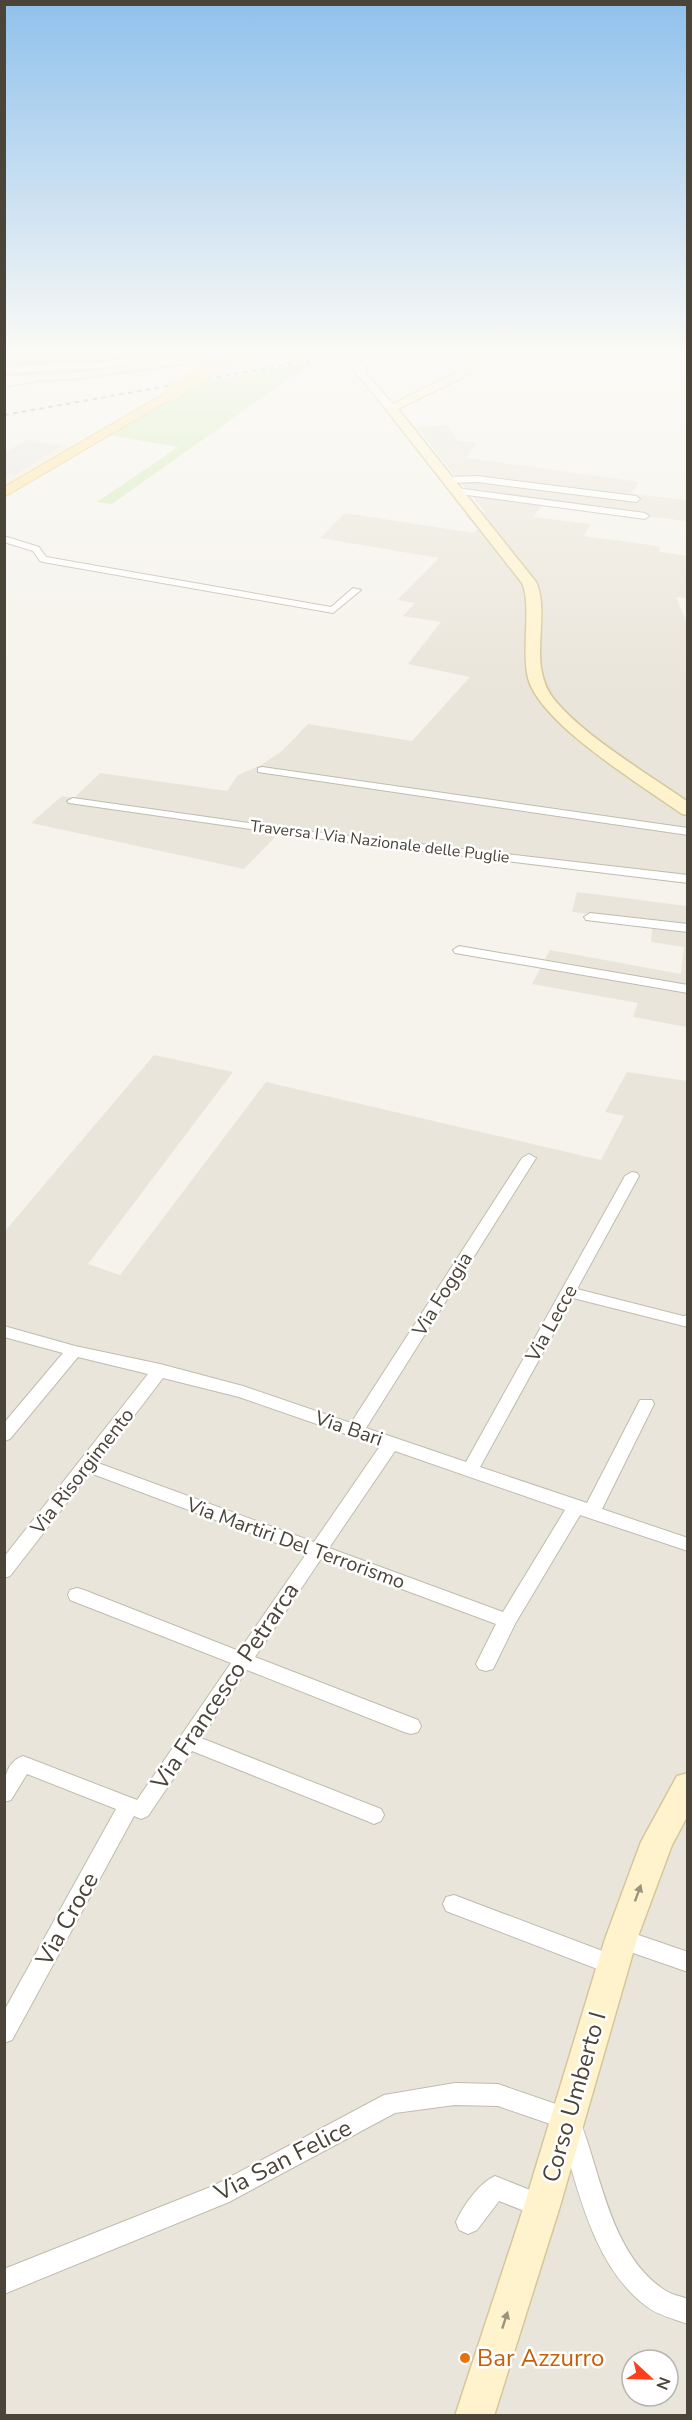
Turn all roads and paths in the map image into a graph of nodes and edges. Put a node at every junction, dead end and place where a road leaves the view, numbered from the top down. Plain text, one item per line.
1 (53, 464) edge
2 (435, 464) edge
3 (452, 485) junction
4 (4, 493) edge
5 (636, 499) dead end
6 (645, 516) dead end
7 (4, 538) edge
8 (356, 590) dead end
9 (262, 770) dead end
10 (73, 801) dead end
11 (687, 810) edge
12 (687, 832) edge
13 (687, 879) edge
14 (590, 917) dead end
15 (687, 928) edge
16 (459, 950) dead end
17 (687, 989) edge
18 (529, 1158) dead end
19 (632, 1176) dead end
20 (568, 1292) junction
21 (687, 1320) edge
22 (4, 1331) edge
23 (74, 1352) junction
24 (160, 1370) junction
25 (646, 1404) dead end
26 (355, 1431) junction
27 (4, 1435) edge
28 (391, 1443) junction
29 (86, 1465) junction
30 (470, 1470) junction
31 (583, 1509) junction
32 (687, 1545) edge
33 (317, 1551) junction
34 (4, 1571) edge
35 (77, 1595) dead end
36 (507, 1621) junction
37 (243, 1660) junction
38 (486, 1664) dead end
39 (411, 1726) dead end
40 (188, 1741) junction
41 (687, 1785) edge
42 (4, 1794) edge
43 (135, 1808) junction
44 (374, 1815) dead end
45 (454, 1904) dead end
46 (617, 1952) junction
47 (687, 1962) edge
48 (4, 2033) edge
49 (568, 2119) junction
50 (542, 2206) junction
51 (468, 2222) dead end
52 (4, 2282) edge
53 (687, 2312) edge
54 (474, 2415) edge

1 - 4 main road, bridge
2 - 3 main road
3 - 5 street
3 - 6 street
3 - 11 main road
7 - 8 street
9 - 12 street
10 - 13 street, Traversa I Via Nazionale delle Puglie
14 - 15 street
16 - 17 street
18 - 26 street, Via Foggia
19 - 20 street, Via Lecce
20 - 21 street
20 - 30 street, Via Lecce
22 - 23 street, Via Bari
23 - 24 street, Via Bari
23 - 27 street
24 - 26 street, Via Bari
24 - 29 street, Via Risorgimento
25 - 31 street
26 - 28 street, Via Bari
28 - 30 street, Via Bari
28 - 33 street, Via Francesco Petrarca
29 - 33 street, Via Martiri Del Terrorismo
29 - 34 street, Via Risorgimento
30 - 31 street, Via Bari
31 - 32 street, Via Bari
31 - 36 street
33 - 36 street, Via Martiri Del Terrorismo
33 - 37 street, Via Francesco Petrarca
35 - 37 street
36 - 38 street
37 - 39 street
37 - 40 street, Via Francesco Petrarca
40 - 43 street, Via Francesco Petrarca
40 - 44 street
46 -> 41 main road, Corso Umberto I
42 - 43 street
43 - 48 street, Via Croce
45 - 46 street
46 - 47 street
46 - 49 main road, Corso Umberto I
49 - 50 main road, Corso Umberto I
49 - 52 street, Via San Felice
49 - 53 street
50 - 51 street
54 -> 50 main road, Corso Umberto I

